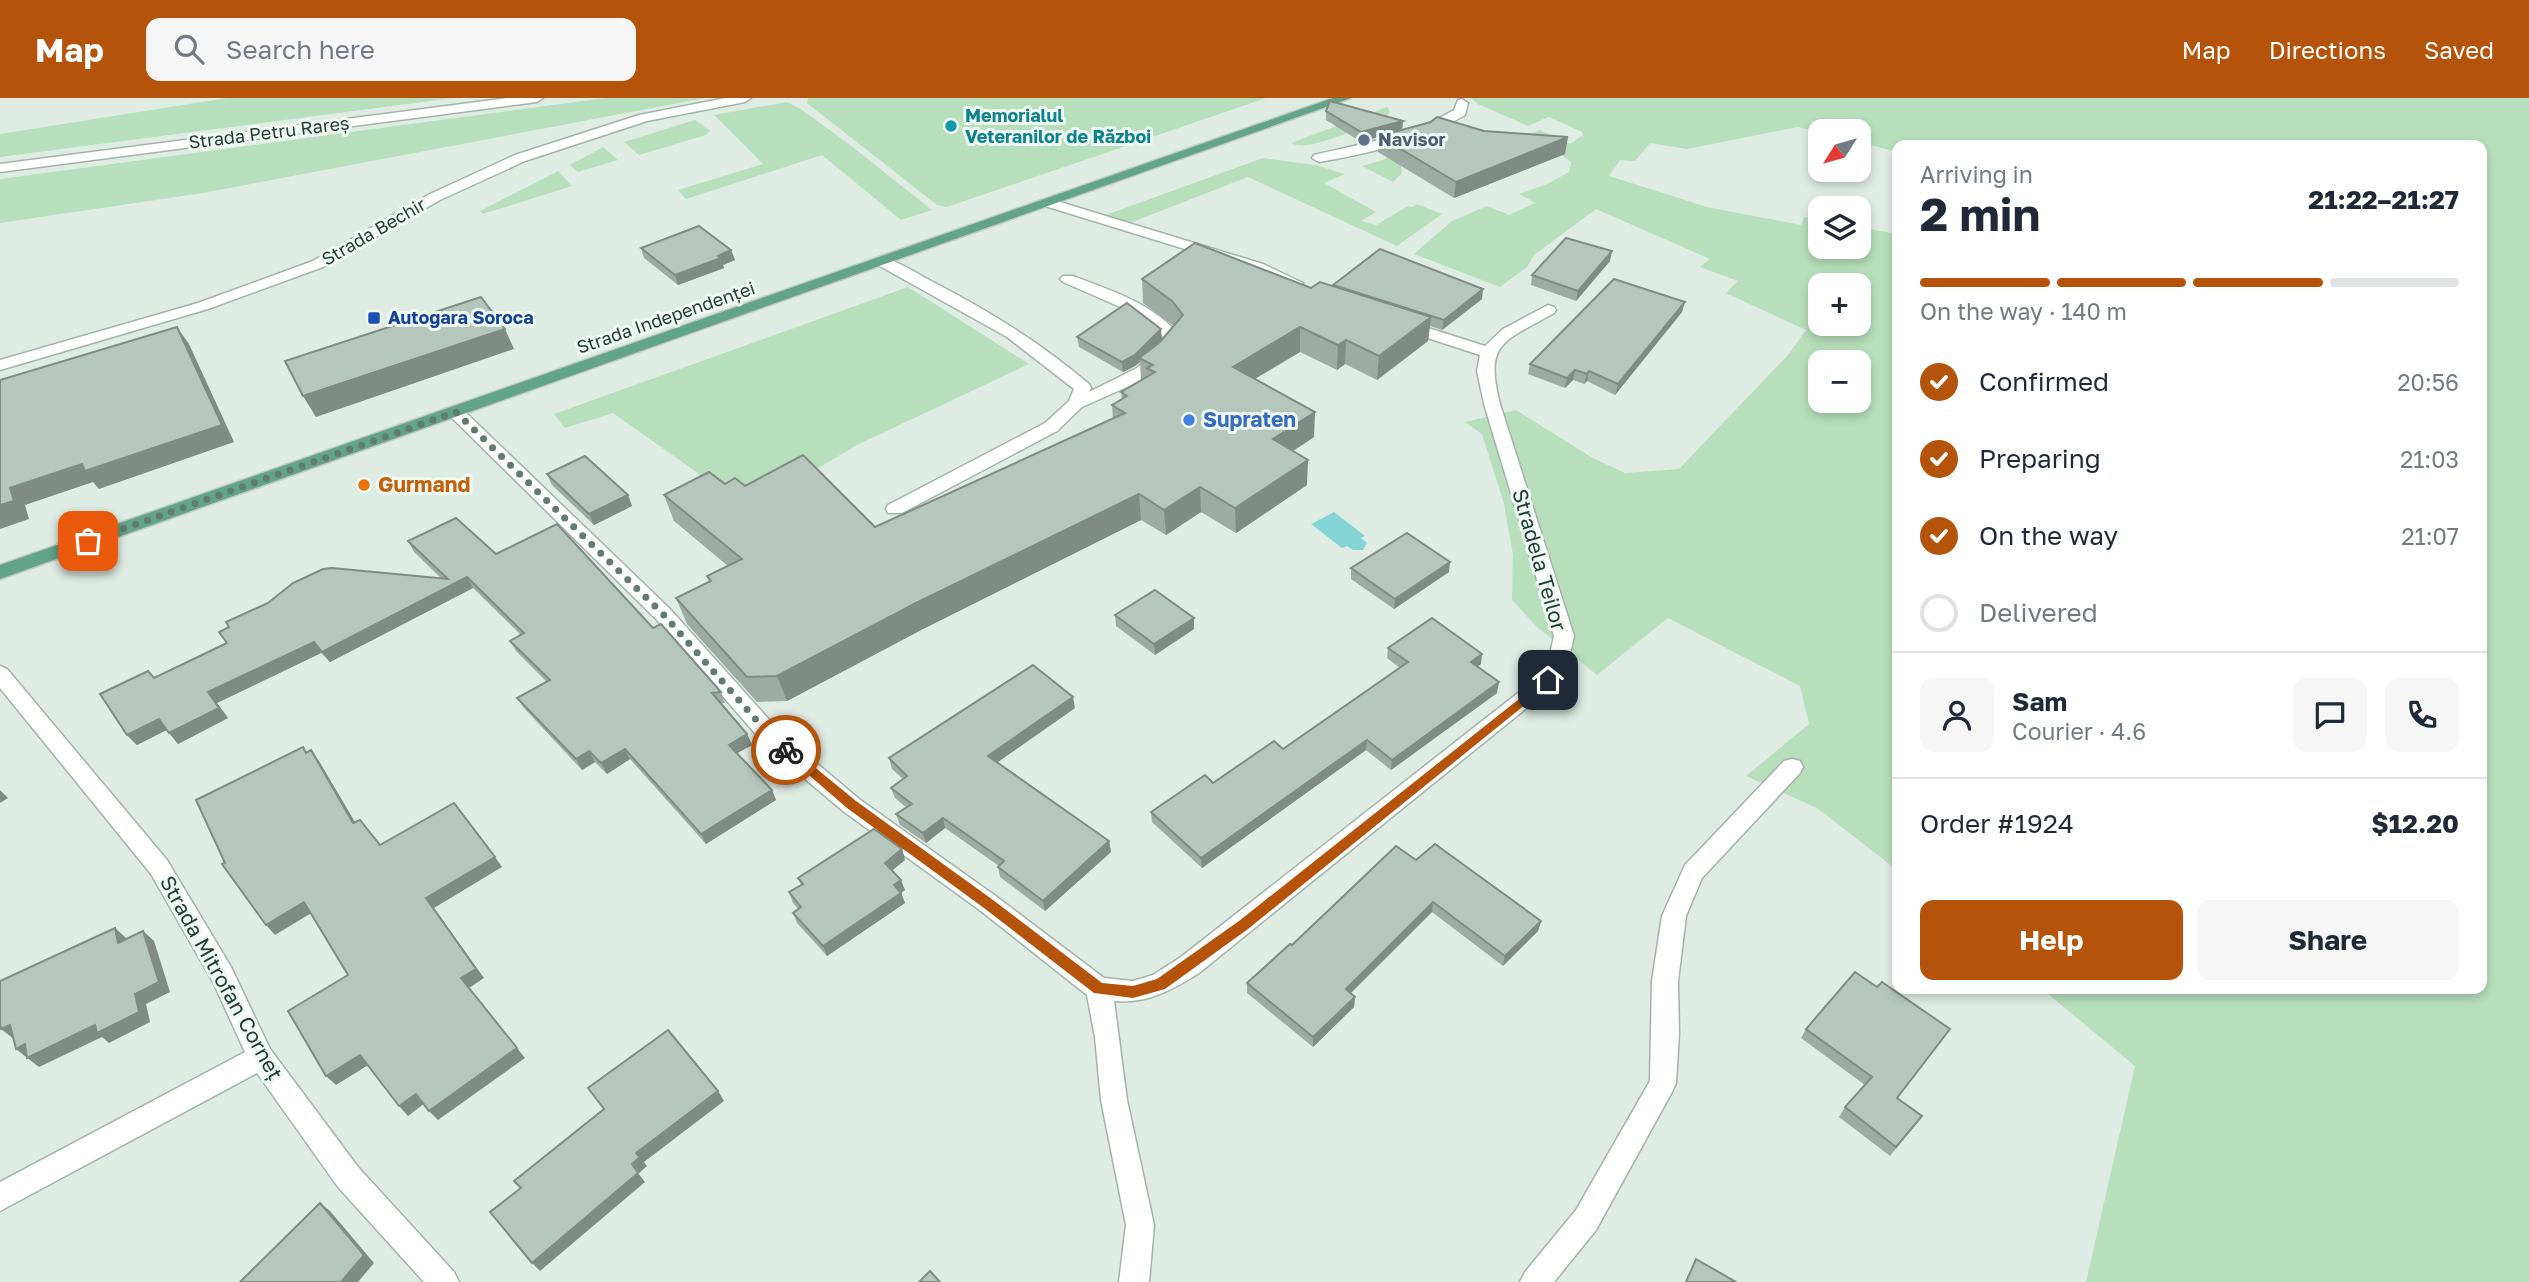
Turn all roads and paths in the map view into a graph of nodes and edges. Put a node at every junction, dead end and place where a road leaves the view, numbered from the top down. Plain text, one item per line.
1 (537, 98) edge
2 (745, 98) edge
3 (1345, 98) edge
4 (1462, 103) dead end
5 (1319, 158) dead end
6 (0, 168) edge
7 (1050, 203) junction
8 (883, 262) junction
9 (1068, 279) dead end
10 (1308, 291) edge
11 (1548, 310) dead end
12 (1387, 320) edge
13 (1487, 352) junction
14 (0, 365) edge
15 (1076, 403) junction
16 (456, 412) junction
17 (895, 509) dead end
18 (0, 572) edge
19 (0, 674) edge
20 (1792, 767) dead end
21 (1099, 989) junction
22 (261, 1057) junction
23 (0, 1197) edge
24 (444, 1282) edge
25 (1134, 1282) edge
26 (1535, 1282) edge

1 - 6 street, Strada Petru Rareș
2 - 14 street, Strada Bechir
3 - 7 main road, Strada Independenței
4 - 5 street
7 - 8 main road, Strada Independenței
7 - 10 street
8 - 15 street
8 - 16 main road, Strada Independenței
9 - 15 street
11 - 13 street
12 - 13 street
13 - 21 street, Stradela Teilor
15 - 17 street
16 - 18 main road, Strada Independenței
16 - 21 street
19 - 22 street, Strada Mitrofan Corneț
20 - 26 street
21 - 25 street
22 - 23 street
22 - 24 street, Strada Mitrofan Corneț

